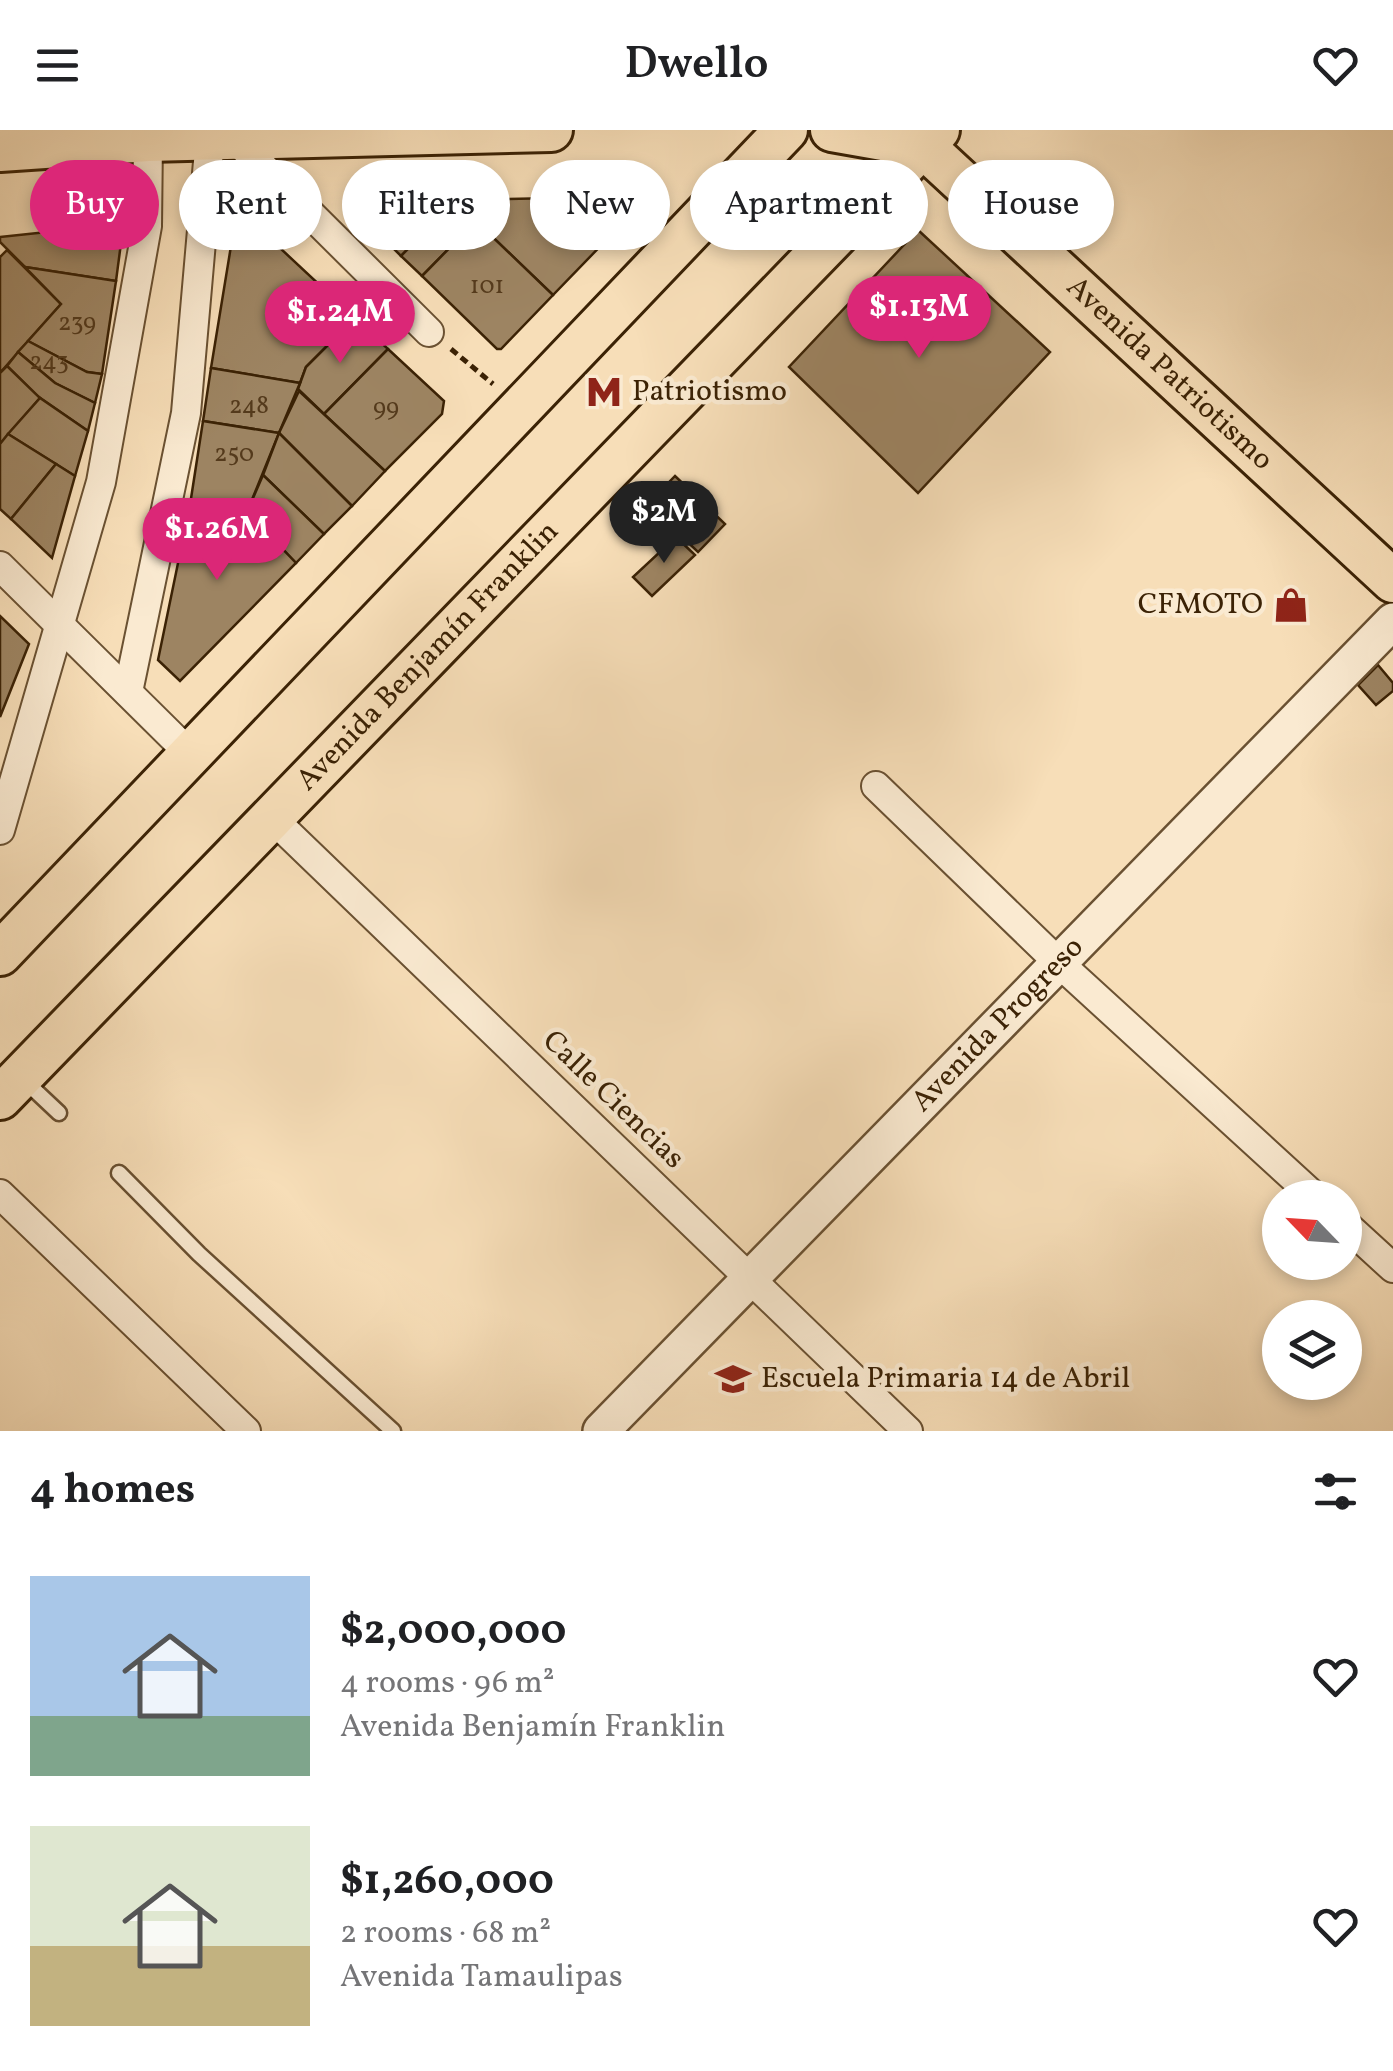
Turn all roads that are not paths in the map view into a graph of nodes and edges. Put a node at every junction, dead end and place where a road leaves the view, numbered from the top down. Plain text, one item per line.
1 (551, 130) edge
2 (786, 130) edge
3 (832, 130) edge
4 (322, 133) edge
5 (148, 135) edge
6 (929, 135) edge
7 (222, 138) junction
8 (0, 150) edge
9 (437, 338) road end
10 (0, 566) edge
11 (1393, 581) edge
12 (1393, 621) edge
13 (58, 624) junction
14 (128, 692) junction
15 (191, 755) junction
16 (876, 786) dead end
17 (272, 818) junction
18 (0, 830) edge
19 (0, 954) edge
20 (1060, 964) junction
21 (10, 1087) edge
22 (59, 1113) dead end
23 (119, 1173) dead end
24 (1296, 1180) edge
25 (0, 1194) edge
26 (1362, 1240) edge
27 (1393, 1268) edge
28 (750, 1277) junction
29 (246, 1431) edge
30 (394, 1431) edge
31 (601, 1431) edge
32 (908, 1431) edge

1 - 4 main road
2 - 15 main road
3 - 6 main road
4 - 7 main road
5 - 7 main road
5 - 8 main road
5 - 13 street
6 - 11 main road, Avenida Patriotismo
6 - 17 main road, Avenida Benjamín Franklin
7 - 9 street
7 - 14 street
10 - 13 street
12 - 20 street, Avenida Progreso
13 - 14 street
13 - 18 street
14 - 15 street
15 - 19 main road
16 - 20 street
17 - 21 main road, Avenida Benjamín Franklin
17 - 28 street, Calle Ciencias
20 - 24 street
20 - 28 street, Avenida Progreso
21 - 22 lane
23 - 30 lane
25 - 29 street
26 - 27 street
28 - 31 street, Avenida Progreso
28 - 32 street, Calle Ciencias

